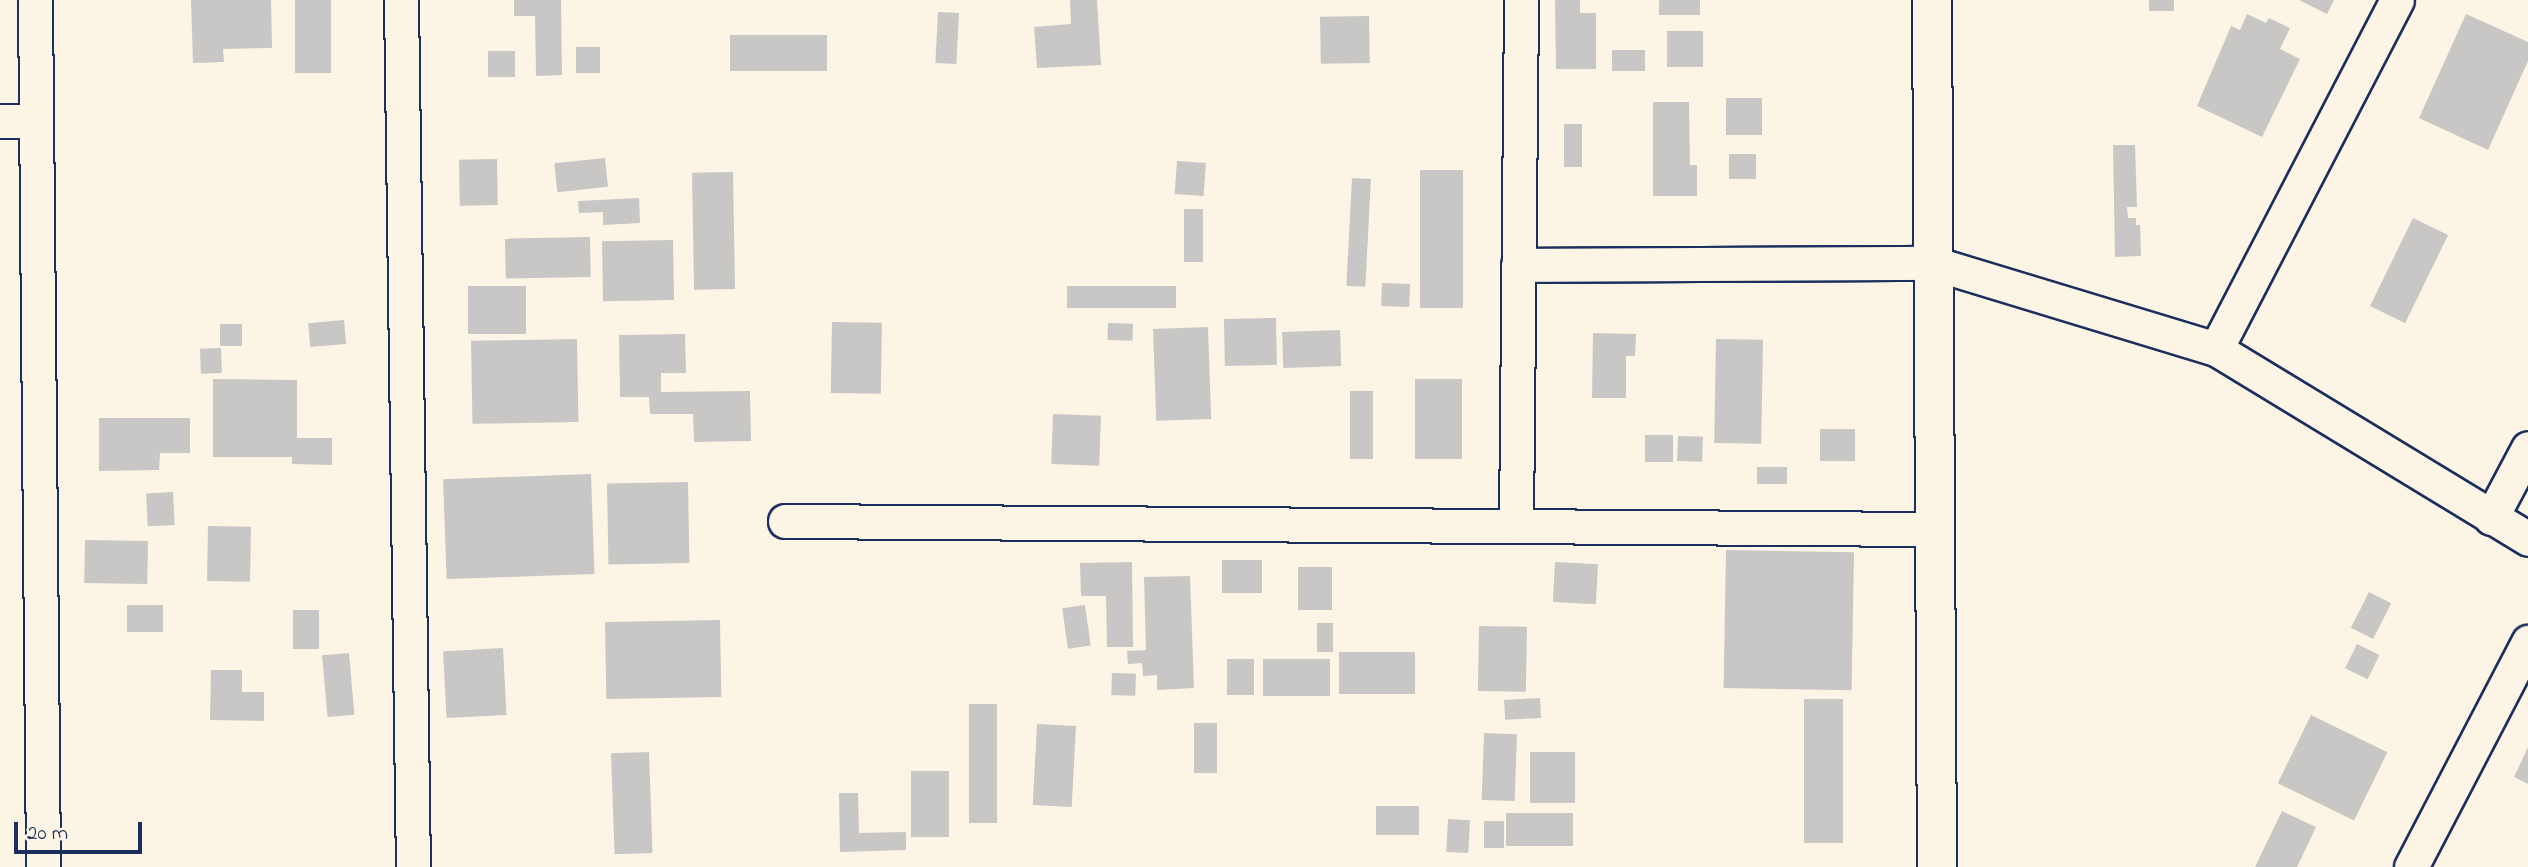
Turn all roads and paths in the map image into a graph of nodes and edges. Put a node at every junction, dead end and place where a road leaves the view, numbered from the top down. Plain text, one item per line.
1 (35, 0) edge
2 (401, 0) edge
3 (1521, 0) edge
4 (1932, 0) edge
5 (2398, 0) edge
6 (0, 121) edge
7 (36, 121) junction
8 (1933, 263) junction
9 (1518, 265) junction
10 (2216, 349) junction
11 (2528, 448) edge
12 (2491, 518) junction
13 (785, 522) dead end
14 (1516, 525) junction
15 (1935, 528) junction
16 (2528, 539) edge
17 (2528, 642) edge
18 (43, 867) edge
19 (413, 867) edge
20 (1937, 867) edge
21 (2410, 867) edge

1 - 7 street
2 - 19 street
3 - 9 street
4 - 8 street
5 - 10 street
6 - 7 street
7 - 18 street
8 - 9 street
8 - 10 street
8 - 15 street
9 - 14 street
10 - 12 street
11 - 12 street
12 - 16 street
13 - 14 street
14 - 15 street
15 - 20 street
17 - 21 street

